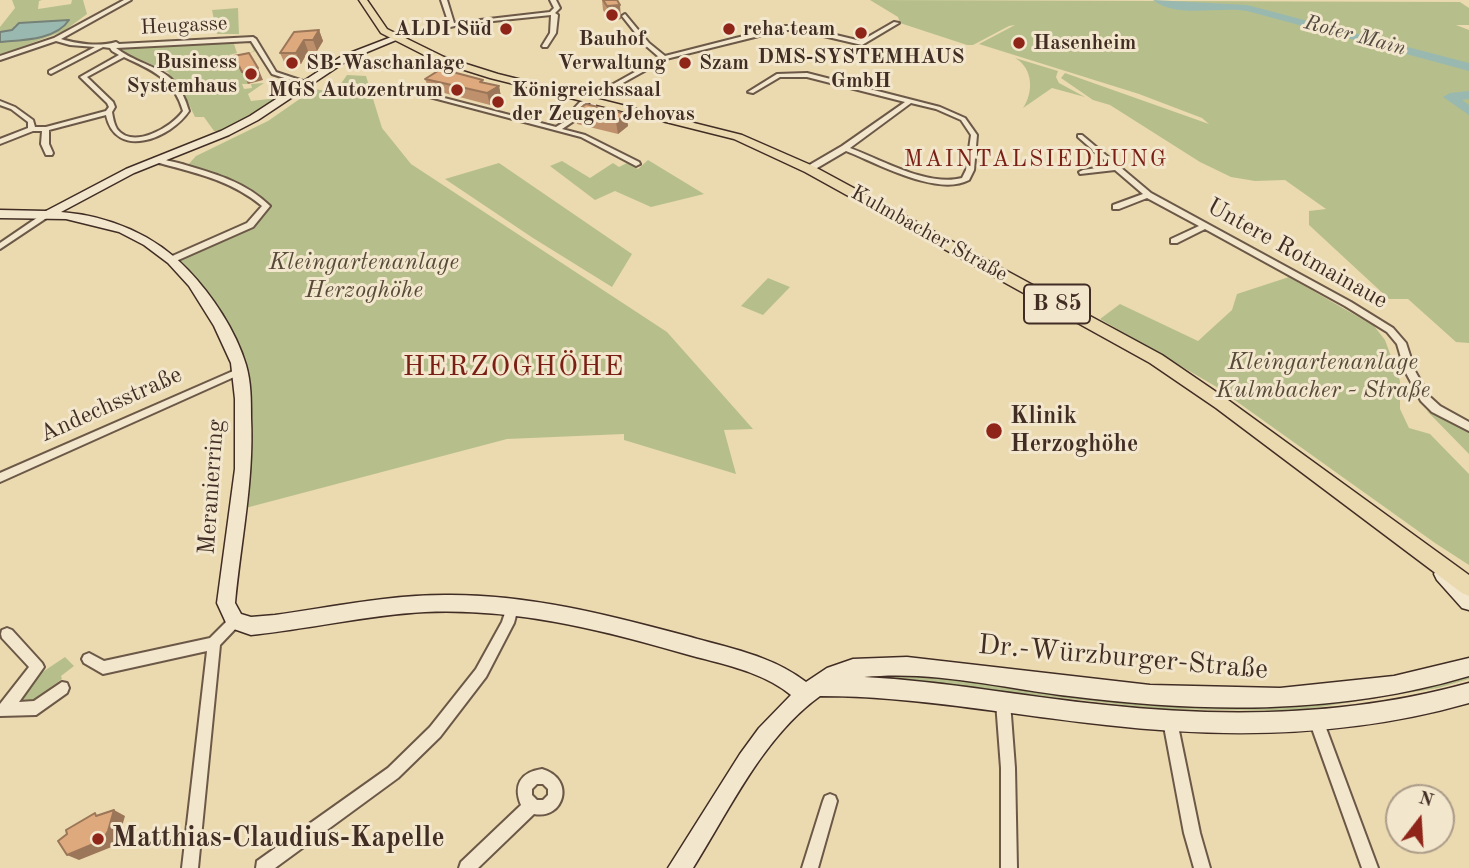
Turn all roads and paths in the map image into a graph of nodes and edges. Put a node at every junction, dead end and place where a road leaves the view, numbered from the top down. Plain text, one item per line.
1 (128, 0) edge
2 (363, 0) edge
3 (443, 0) edge
4 (553, 0) edge
5 (552, 13) junction
6 (625, 16) dead end
7 (896, 23) dead end
8 (452, 24) junction
9 (433, 29) junction
10 (374, 32) junction
11 (397, 38) junction
12 (56, 39) junction
13 (116, 44) junction
14 (102, 45) junction
15 (545, 46) dead end
16 (417, 49) junction
17 (123, 55) junction
18 (0, 58) edge
19 (345, 58) junction
20 (664, 58) junction
21 (51, 72) dead end
22 (306, 83) junction
23 (558, 92) junction
24 (751, 92) dead end
25 (425, 95) dead end
26 (593, 100) junction
27 (910, 101) junction
28 (0, 103) edge
29 (573, 111) junction
30 (108, 112) junction
31 (565, 123) junction
32 (32, 129) junction
33 (46, 129) junction
34 (557, 129) junction
35 (1080, 136) dead end
36 (0, 142) edge
37 (845, 148) junction
38 (49, 153) dead end
39 (158, 160) junction
40 (636, 164) dead end
41 (1115, 168) junction
42 (809, 169) junction
43 (1083, 172) dead end
44 (1148, 195) junction
45 (1116, 207) dead end
46 (50, 213) junction
47 (0, 214) edge
48 (1204, 227) junction
49 (1174, 241) dead end
50 (0, 247) edge
51 (173, 259) junction
52 (240, 371) junction
53 (1469, 427) edge
54 (0, 478) edge
55 (1427, 557) junction
56 (1467, 579) edge
57 (1469, 602) edge
58 (512, 608) junction
59 (235, 621) junction
60 (7, 634) dead end
61 (214, 643) junction
62 (89, 659) dead end
63 (1469, 667) edge
64 (62, 688) dead end
65 (810, 690) junction
66 (1469, 693) edge
67 (1469, 701) edge
68 (1003, 702) junction
69 (1437, 704) junction
70 (2, 710) edge
71 (1316, 720) junction
72 (1170, 721) junction
73 (830, 802) dead end
74 (531, 806) dead end
75 (263, 867) edge
76 (190, 868) edge
77 (467, 868) edge
78 (680, 868) edge
79 (810, 868) edge
80 (1009, 868) edge
81 (1202, 868) edge
82 (1370, 868) edge

1 - 12 street
2 - 10 main road, B 85
3 - 8 street
4 - 5 street
5 - 8 street
5 - 15 street
6 - 20 street
7 - 20 street
8 - 9 street
9 - 11 street
9 - 16 street
10 - 11 main road, Kulmbacher Straße / B 85
10 - 19 street
11 - 16 main road, Kulmbacher Straße / B 85
11 - 19 street
12 - 14 street
12 - 18 street
13 - 14 street, Heugasse
13 - 17 street
13 - 22 street, Heugasse
14 - 21 street
16 - 23 main road, Kulmbacher Straße / B 85
17 - 30 street
17 - 30 street
19 - 22 street
20 - 26 street
22 - 39 street
23 - 26 main road, Kulmbacher Straße / B 85
23 - 29 street
24 - 27 street
25 - 34 street
26 - 29 street
26 - 31 street
26 - 42 main road, Kulmbacher Straße / B 85
27 - 37 street
27 - 37 street
28 - 32 street
29 - 31 street
30 - 33 street
31 - 34 street
32 - 33 street
32 - 36 street
33 - 38 street
34 - 40 street
35 - 41 street, Untere Rotmainaue
37 - 42 street
39 - 46 street
39 - 51 street
41 - 43 street
41 - 44 street, Untere Rotmainaue
42 - 55 main road, Kulmbacher Straße / B 85
44 - 45 street
44 - 48 street, Untere Rotmainaue
46 - 47 street, Meranierring
46 - 50 street
46 - 51 street, Meranierring
48 - 49 street
48 - 53 street, Untere Rotmainaue
51 - 52 street, Meranierring
52 - 54 street, Andechsstraße
52 - 59 street, Meranierring
55 - 56 main road, Kulmbacher Straße / B 85
55 - 57 street
58 - 59 street
58 - 65 street
58 - 75 street
59 - 61 street
60 - 70 street
61 - 62 street
61 - 76 street
63 - 65 street, Dr.-Würzburger-Straße
64 - 70 street
65 - 68 street, Dr.-Würzburger-Straße
65 - 78 street
66 - 69 street, Dr.-Würzburger-Straße
67 - 69 street
68 - 72 street, Dr.-Würzburger-Straße
68 - 80 street
69 - 71 street, Dr.-Würzburger-Straße
71 - 72 street, Dr.-Würzburger-Straße
71 - 82 street
72 - 81 street
73 - 79 street
74 - 77 street

